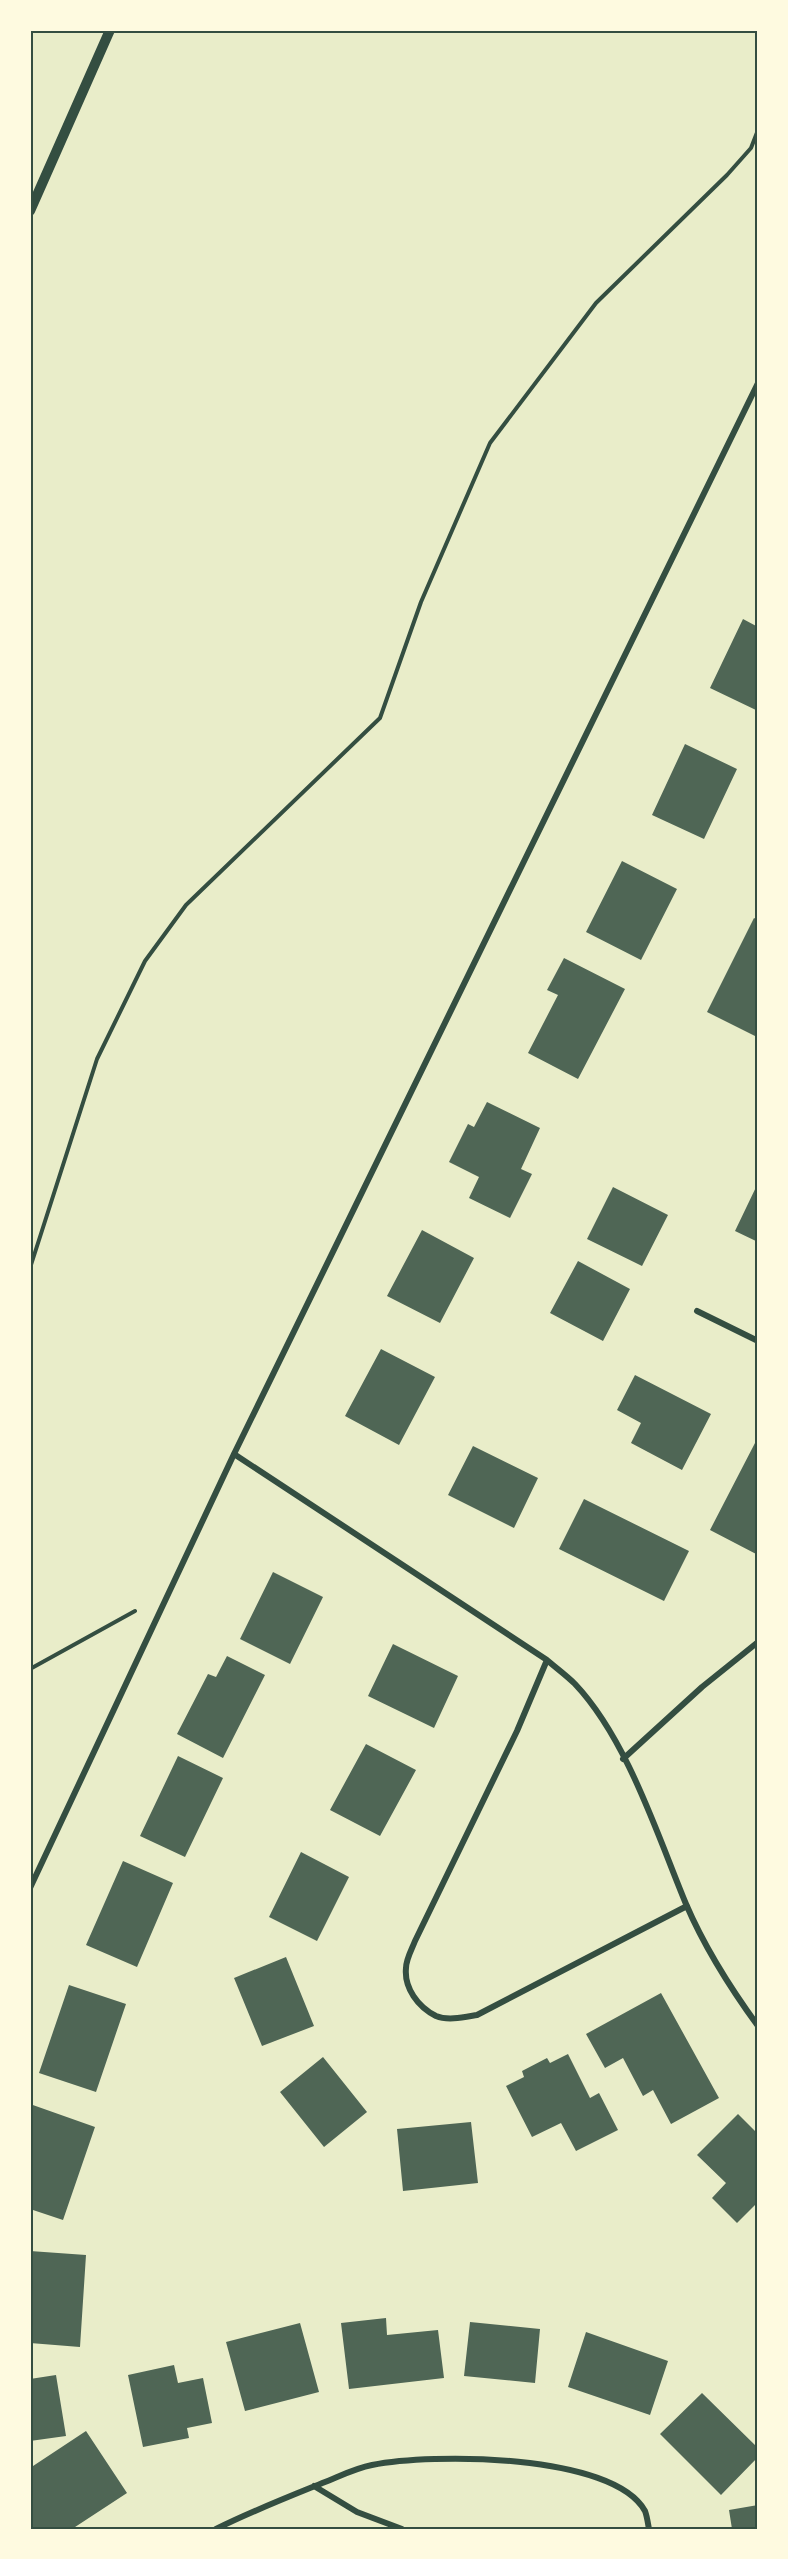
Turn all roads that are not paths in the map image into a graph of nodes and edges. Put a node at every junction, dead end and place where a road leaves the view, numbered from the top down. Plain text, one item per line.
1 (110, 30) edge
2 (30, 210) edge
3 (758, 383) edge
4 (697, 1311) dead end
5 (758, 1341) edge
6 (234, 1454) junction
7 (758, 1642) edge
8 (547, 1660) junction
9 (623, 1759) junction
10 (30, 1888) edge
11 (687, 1906) junction
12 (758, 2026) edge
13 (314, 2486) junction
14 (216, 2529) edge
15 (402, 2529) edge
16 (649, 2529) edge

1 - 2 street
3 - 6 street
4 - 5 street
6 - 8 street
6 - 10 street
7 - 9 street
8 - 9 street
8 - 11 street
9 - 11 street
11 - 12 street
13 - 14 street
13 - 15 street
13 - 16 street

